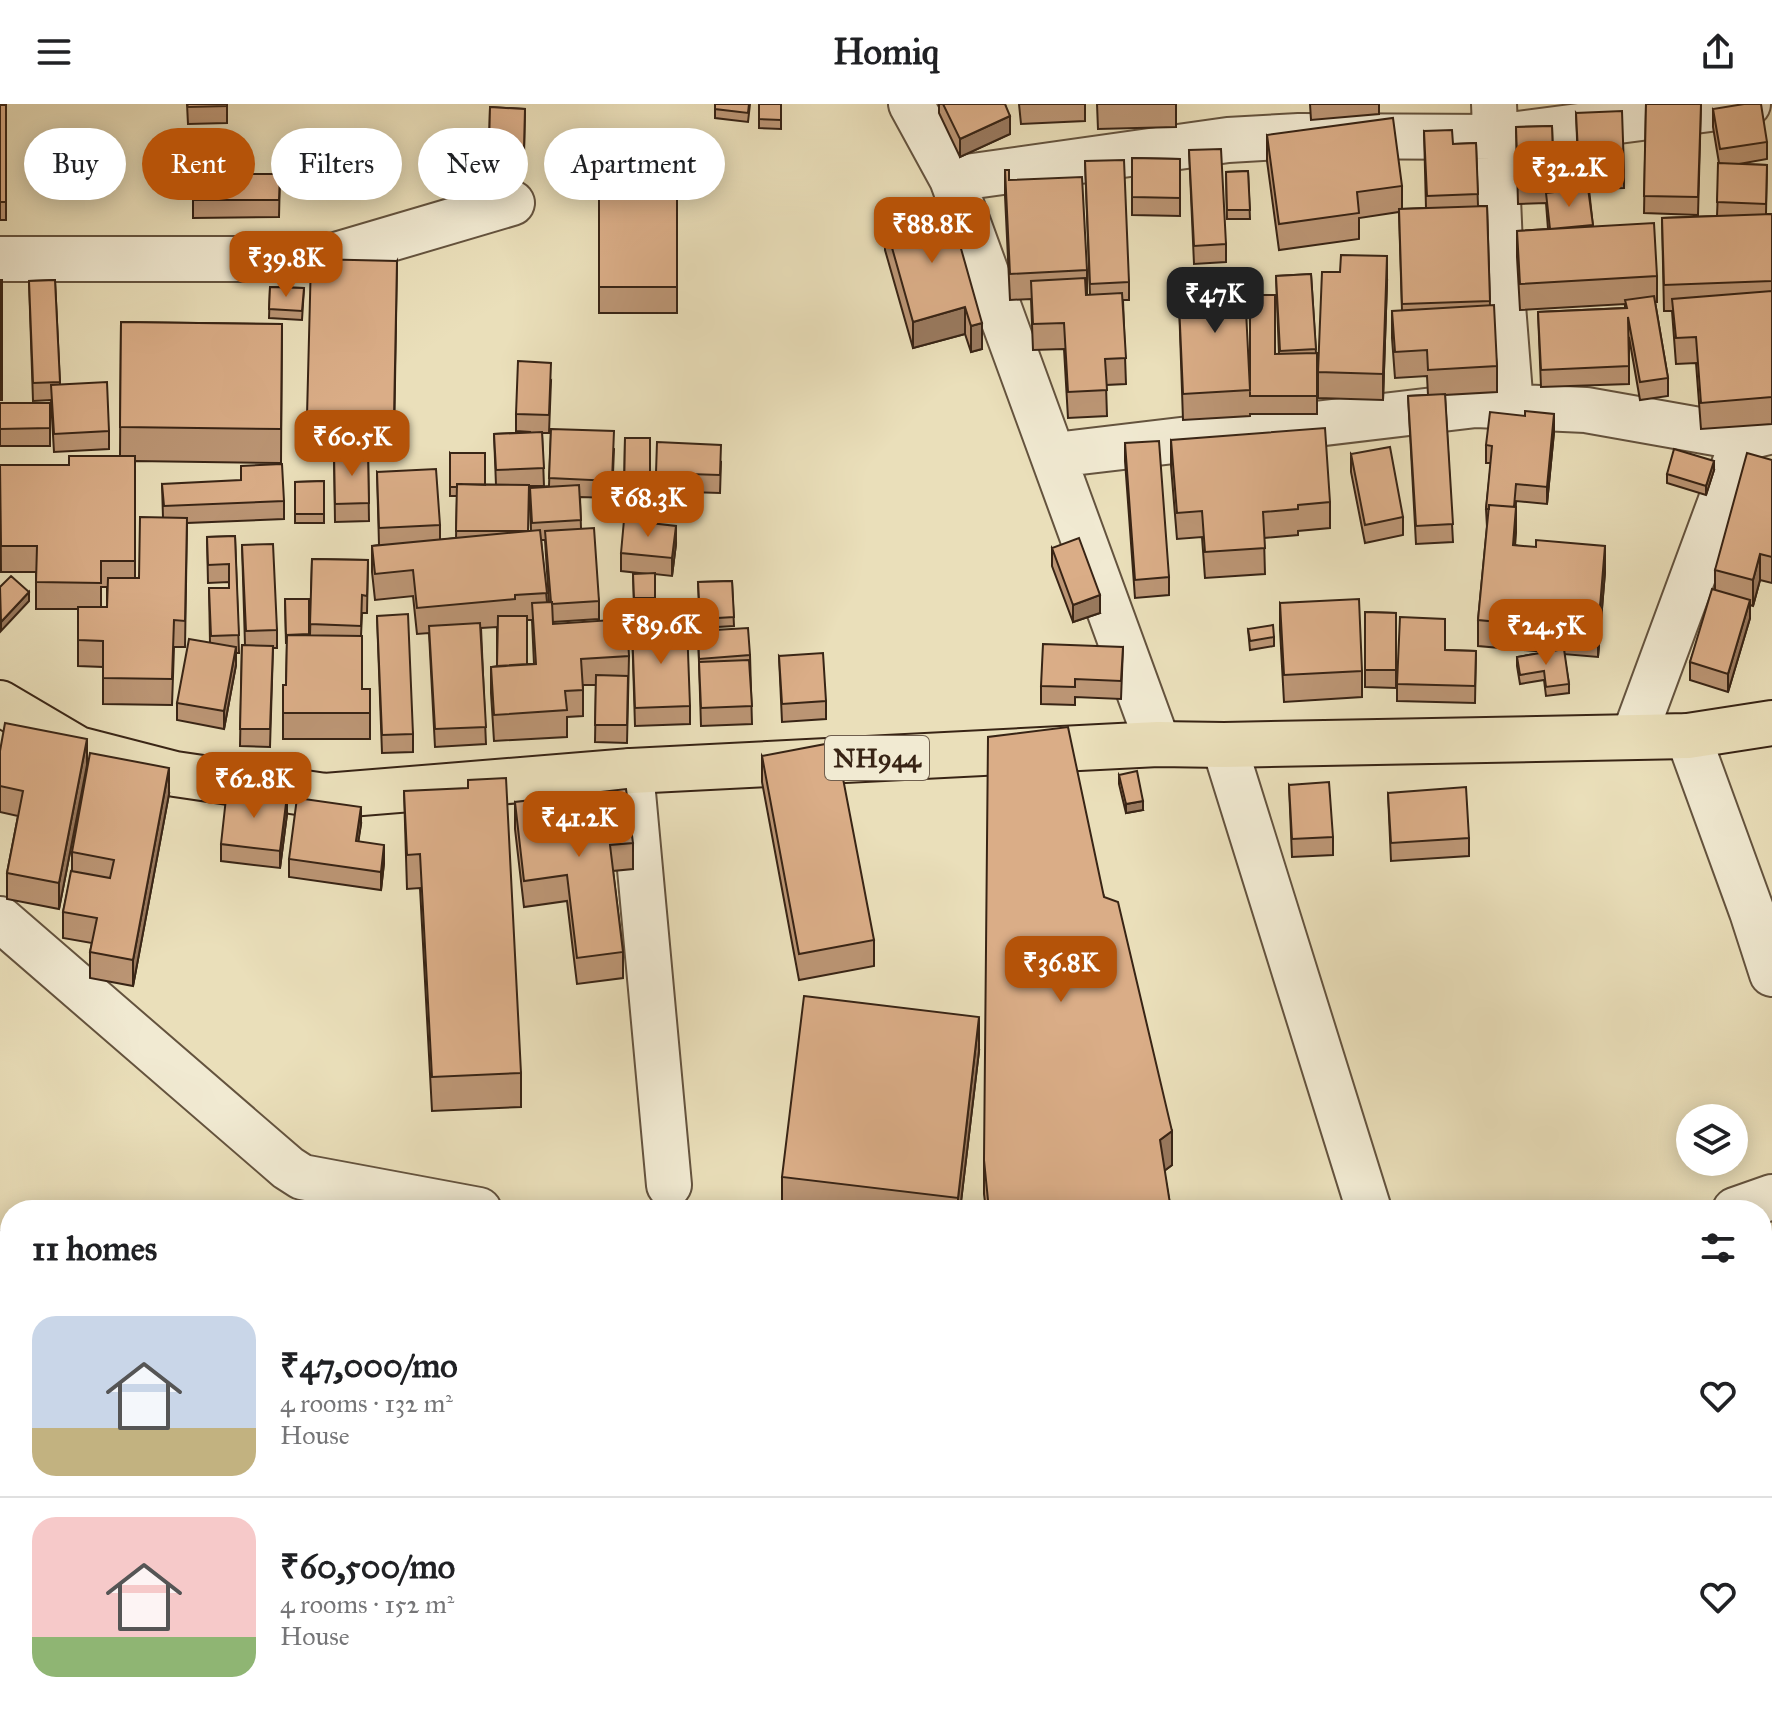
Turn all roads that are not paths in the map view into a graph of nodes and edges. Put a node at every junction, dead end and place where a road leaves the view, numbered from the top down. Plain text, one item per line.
1 (911, 104) edge
2 (1748, 104) edge
3 (1494, 120) edge
4 (952, 179) junction
5 (512, 203) dead end
6 (0, 259) edge
7 (1511, 407) junction
8 (1758, 434) edge
9 (1055, 455) junction
10 (0, 703) edge
11 (1772, 723) edge
12 (1634, 736) junction
13 (1688, 736) junction
14 (1158, 744) junction
15 (1224, 745) junction
16 (631, 771) junction
17 (0, 919) edge
18 (1772, 974) edge
19 (669, 1185) dead end
20 (322, 1196) edge
21 (367, 1200) edge
22 (1366, 1200) edge

1 - 4 street
2 - 3 street
3 - 4 street
3 - 7 street
4 - 9 street
5 - 6 street
7 - 8 street
7 - 9 street
8 - 12 street
9 - 14 street
10 - 16 highway, NH944
11 - 13 highway, NH944
12 - 13 highway, NH944
12 - 15 highway, NH944
13 - 18 street
14 - 15 highway, NH944
14 - 16 highway, NH944
15 - 22 street
16 - 19 street
17 - 20 street
20 - 21 street

